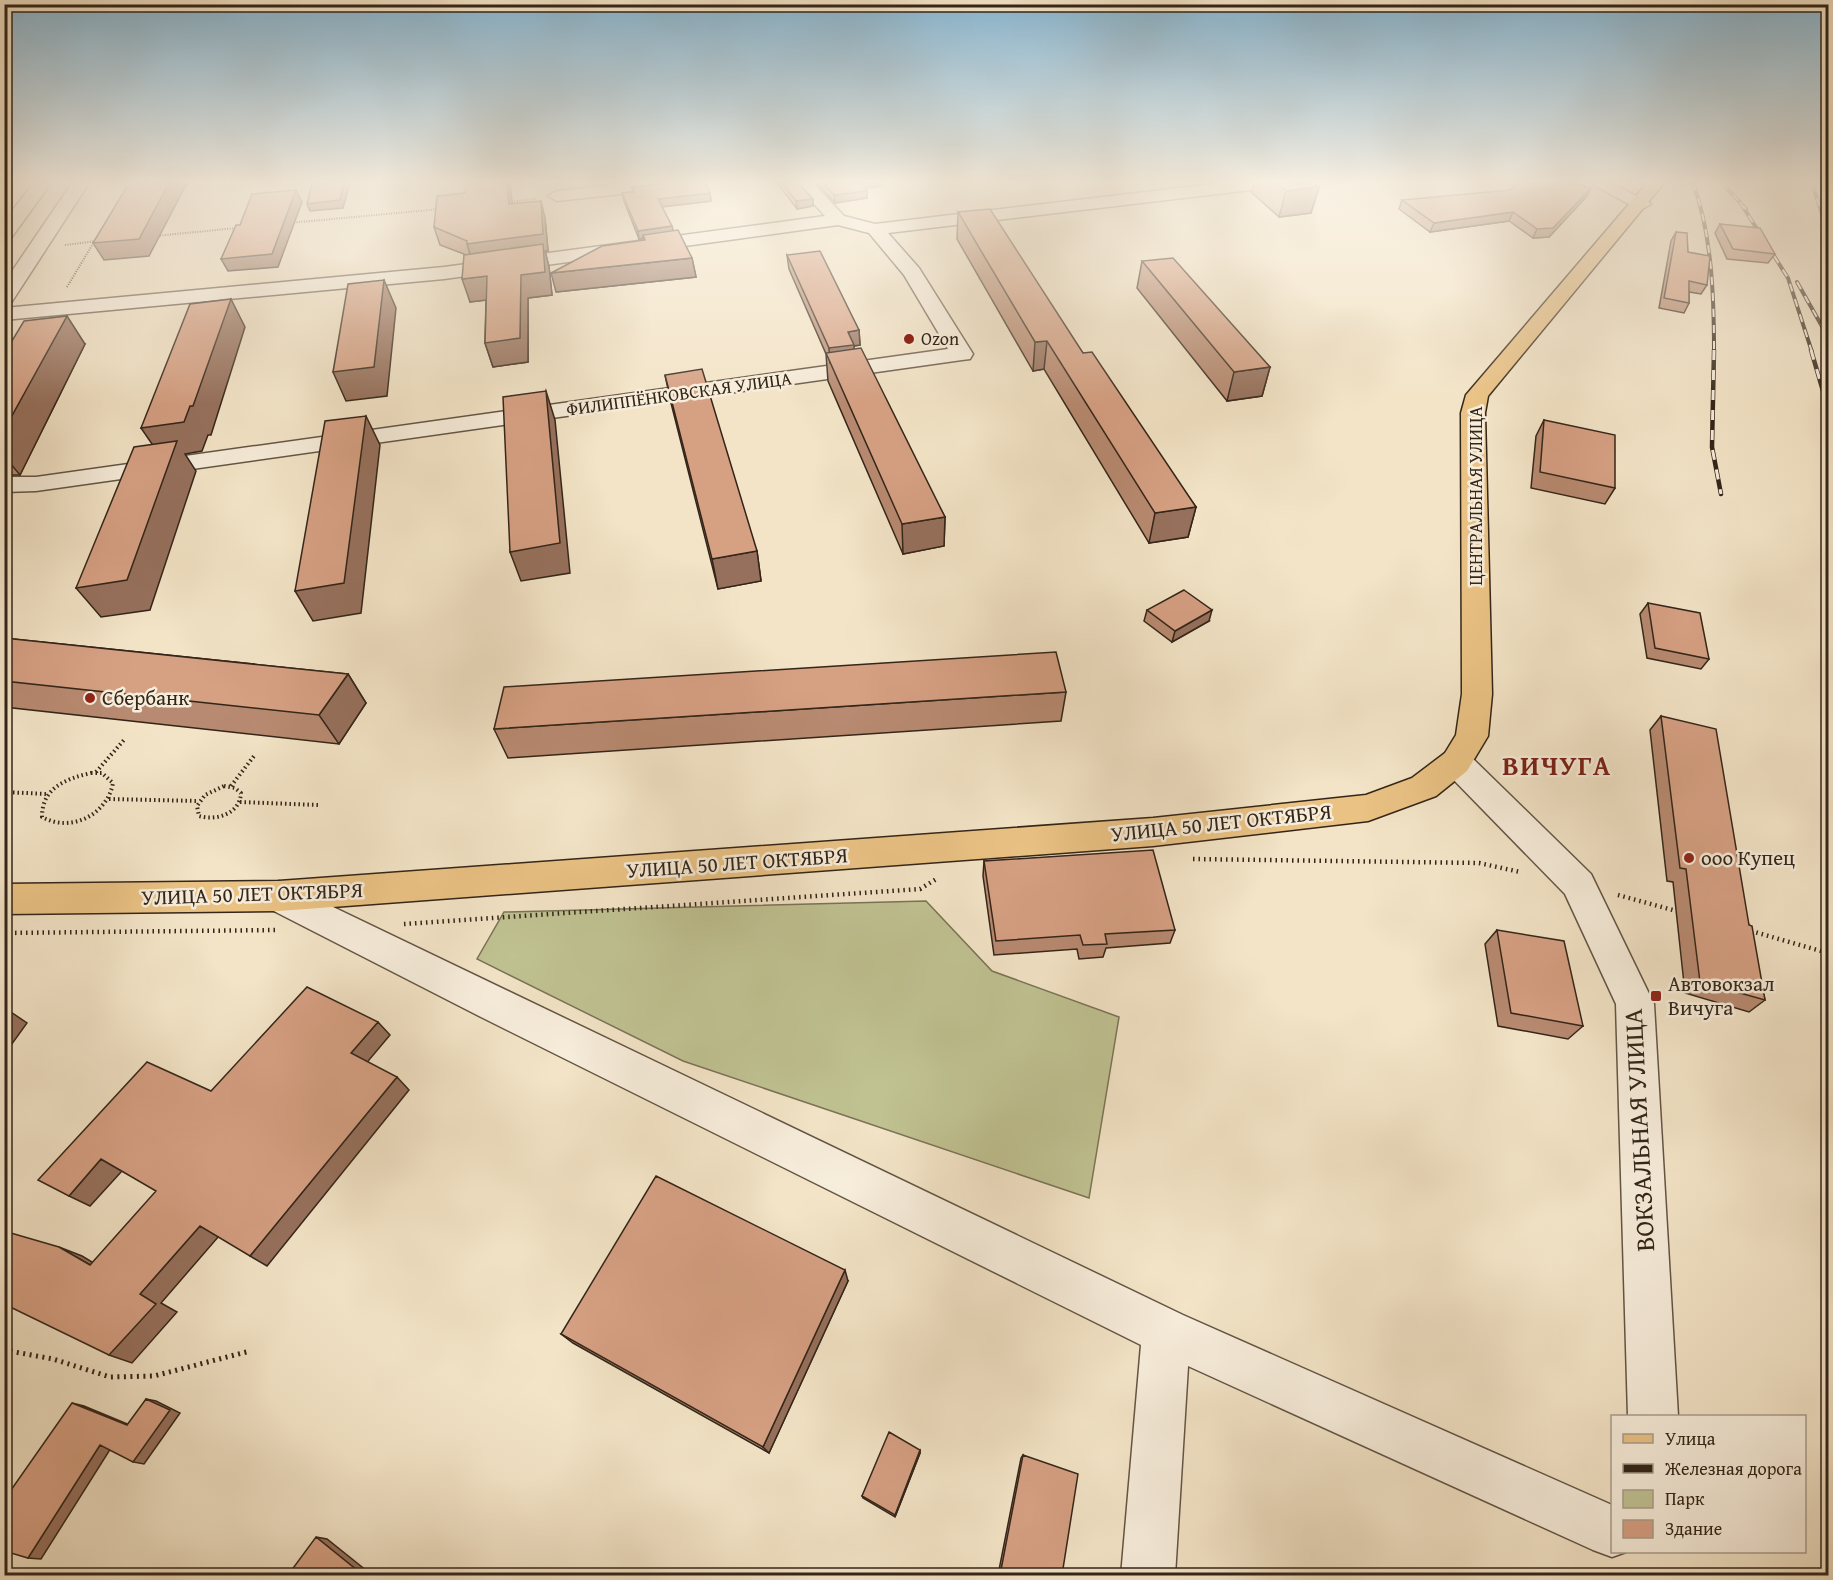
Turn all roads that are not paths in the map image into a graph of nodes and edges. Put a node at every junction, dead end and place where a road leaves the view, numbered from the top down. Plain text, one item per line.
1 (32, 257) edge
2 (565, 257) edge
3 (899, 257) edge
4 (1596, 257) edge
5 (4, 299) edge
6 (4, 314) edge
7 (4, 486) edge
8 (1456, 762) junction
9 (4, 899) edge
10 (281, 913) junction
11 (1166, 1332) junction
12 (1653, 1415) edge
13 (1611, 1531) edge
14 (1148, 1575) edge

1 - 5 street
2 - 6 street
3 - 7 street, ФИЛИППЁНКОВСКАЯ УЛИЦА
4 - 8 main road, ЦЕНТРАЛЬНАЯ УЛИЦА
8 - 10 main road, УЛИЦА 50 ЛЕТ ОКТЯБРЯ
8 - 12 street, ВОКЗАЛЬНАЯ УЛИЦА
9 - 10 main road, УЛИЦА 50 ЛЕТ ОКТЯБРЯ
10 - 11 street
11 - 13 street
11 - 14 street

